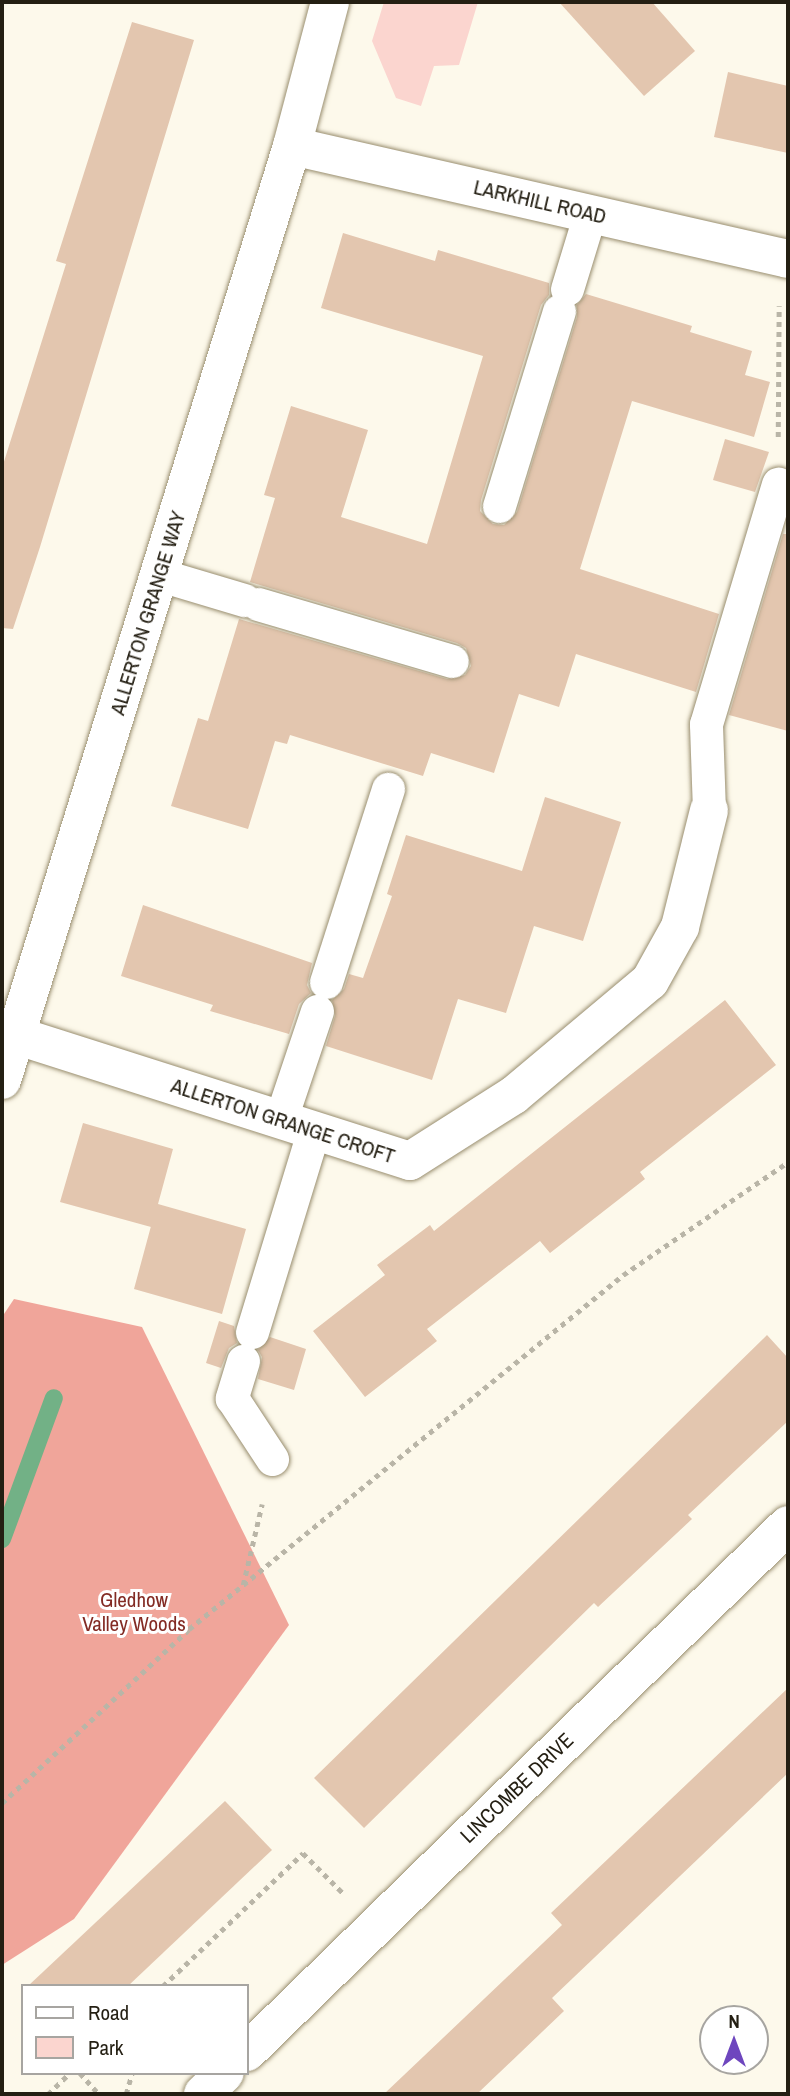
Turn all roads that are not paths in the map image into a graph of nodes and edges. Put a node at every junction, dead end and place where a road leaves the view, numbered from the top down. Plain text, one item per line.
1 (330, 2) edge
2 (292, 146) junction
3 (590, 214) junction
4 (783, 258) edge
5 (778, 484) road end
6 (499, 506) dead end
7 (160, 575) junction
8 (452, 661) dead end
9 (388, 789) dead end
10 (709, 811) joint
11 (18, 1036) junction
12 (2, 1080) edge
13 (297, 1127) junction
14 (272, 1459) road end
15 (788, 1525) edge
16 (248, 2051) edge
17 (223, 2075) edge
18 (203, 2094) edge

1 - 2 street, ALLERTON GRANGE WAY
2 - 3 street, LARKHILL ROAD
2 - 7 street, ALLERTON GRANGE WAY
3 - 4 street, LARKHILL ROAD
3 - 6 lane
5 - 10 lane
7 - 8 lane
7 - 11 street, ALLERTON GRANGE WAY
9 - 13 lane
10 - 13 street, ALLERTON GRANGE CROFT
11 - 12 street, ALLERTON GRANGE WAY
11 - 13 street, ALLERTON GRANGE CROFT
13 - 14 lane
15 - 16 street, LINCOMBE DRIVE
17 - 18 street

